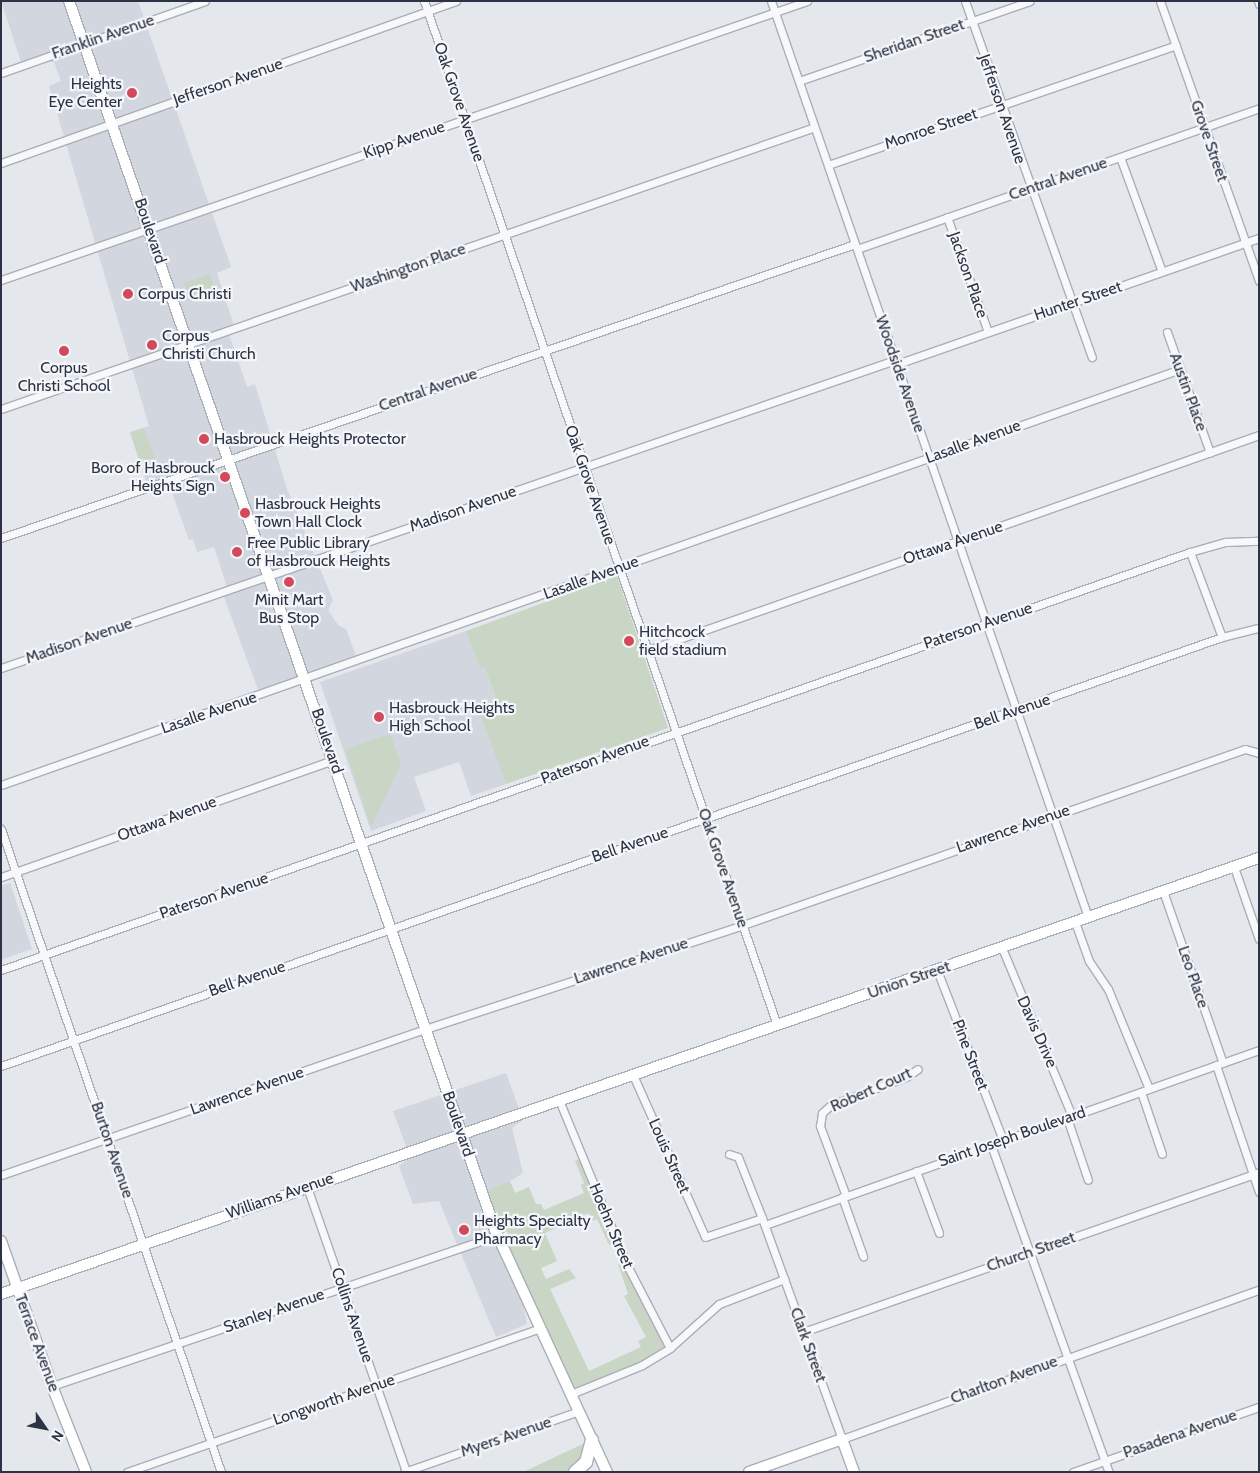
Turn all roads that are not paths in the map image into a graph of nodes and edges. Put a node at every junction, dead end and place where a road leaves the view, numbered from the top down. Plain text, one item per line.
1 (68, 1) edge
2 (205, 1) edge
3 (424, 1) edge
4 (456, 1) edge
5 (771, 1) edge
6 (807, 1) edge
7 (965, 1) edge
8 (1030, 1) edge
9 (1160, 1) edge
10 (428, 11) junction
11 (775, 13) junction
12 (972, 21) junction
13 (84, 44) junction
14 (1176, 45) junction
15 (1, 73) edge
16 (799, 81) junction
17 (1001, 105) junction
18 (1259, 108) edge
19 (466, 118) junction
20 (112, 124) junction
21 (815, 127) junction
22 (1205, 127) junction
23 (1120, 157) junction
24 (1, 163) edge
25 (828, 165) junction
26 (1030, 189) junction
27 (947, 217) junction
28 (150, 229) junction
29 (504, 235) junction
30 (1259, 238) edge
31 (1245, 243) junction
32 (856, 246) junction
33 (1162, 272) junction
34 (1, 280) edge
35 (1259, 281) edge
36 (1072, 303) junction
37 (988, 332) junction
38 (1166, 332) dead end
39 (189, 344) junction
40 (544, 350) junction
41 (1092, 357) dead end
42 (896, 362) junction
43 (1180, 369) junction
44 (1, 409) edge
45 (1259, 435) edge
46 (1210, 453) junction
47 (930, 458) junction
48 (229, 460) junction
49 (584, 468) junction
50 (1, 538) edge
51 (959, 541) junction
52 (1259, 541) edge
53 (1190, 552) junction
54 (619, 568) junction
55 (269, 575) junction
56 (988, 623) junction
57 (1259, 628) edge
58 (1222, 637) junction
59 (648, 650) junction
60 (1, 668) edge
61 (305, 679) junction
62 (1018, 710) junction
63 (676, 732) junction
64 (1258, 752) edge
65 (333, 760) junction
66 (1, 785) edge
67 (1053, 815) junction
68 (706, 818) junction
69 (1, 829) edge
70 (362, 844) junction
71 (1259, 858) edge
72 (1234, 867) junction
73 (16, 872) junction
74 (1, 877) edge
75 (1163, 891) junction
76 (1088, 917) junction
77 (1075, 922) junction
78 (742, 925) junction
79 (392, 928) junction
80 (1259, 939) edge
81 (1002, 948) junction
82 (45, 955) junction
83 (1, 970) edge
84 (937, 970) junction
85 (777, 1025) junction
86 (425, 1029) junction
87 (74, 1041) junction
88 (1259, 1050) edge
89 (1219, 1064) junction
90 (1, 1066) edge
91 (918, 1069) dead end
92 (633, 1075) junction
93 (1149, 1089) junction
94 (1141, 1092) junction
95 (559, 1100) junction
96 (1070, 1117) junction
97 (461, 1134) junction
98 (109, 1140) junction
99 (1004, 1140) junction
100 (991, 1145) junction
101 (729, 1154) dead end
102 (1162, 1154) dead end
103 (916, 1171) junction
104 (1255, 1173) edge
105 (1, 1176) edge
106 (1088, 1180) dead end
107 (308, 1187) junction
108 (1259, 1192) edge
109 (844, 1197) junction
110 (763, 1221) junction
111 (939, 1233) dead end
112 (497, 1235) junction
113 (705, 1237) joint
114 (1, 1241) edge
115 (143, 1243) junction
116 (1028, 1253) junction
117 (863, 1256) dead end
118 (784, 1279) junction
119 (343, 1288) junction
120 (17, 1289) junction
121 (1259, 1290) edge
122 (1, 1294) edge
123 (540, 1328) junction
124 (803, 1332) junction
125 (178, 1344) junction
126 (670, 1348) junction
127 (1066, 1357) junction
128 (376, 1385) junction
129 (52, 1386) junction
130 (572, 1394) junction
131 (1259, 1407) edge
132 (579, 1411) junction
133 (842, 1439) junction
134 (592, 1440) junction
135 (212, 1442) junction
136 (1105, 1460) junction
137 (86, 1472) edge
138 (127, 1472) edge
139 (221, 1472) edge
140 (405, 1472) edge
141 (575, 1472) edge
142 (608, 1472) edge
143 (749, 1472) edge
144 (854, 1472) edge
145 (1072, 1472) edge
146 (1109, 1472) edge

1 - 13 street, Boulevard
2 - 13 street, Franklin Avenue
3 - 10 street, Oak Grove Avenue
4 - 10 street, Jefferson Avenue
5 - 11 street, Woodside Avenue
6 - 11 street, Kipp Avenue
7 - 12 street, Jefferson Avenue
8 - 12 street, Sheridan Street
9 - 14 street, Grove Street
10 - 19 street, Oak Grove Avenue
10 - 20 street, Jefferson Avenue
11 - 16 street, Woodside Avenue
11 - 19 street, Kipp Avenue
12 - 16 street, Sheridan Street
12 - 17 street, Jefferson Avenue
13 - 15 street, Franklin Avenue
13 - 20 street, Boulevard
14 - 17 street, Monroe Street
14 - 22 street, Grove Street
16 - 21 street, Woodside Avenue
17 - 25 street, Monroe Street
17 - 26 street, Jefferson Avenue
18 - 22 street, Central Avenue
19 - 28 street, Kipp Avenue
19 - 29 street, Oak Grove Avenue
20 - 24 street, Jefferson Avenue
20 - 28 street, Boulevard
21 - 25 street, Woodside Avenue
21 - 29 street, Washington Place
22 - 23 street, Central Avenue
22 - 31 street, Grove Street
23 - 26 street, Central Avenue
23 - 33 street
25 - 32 street, Woodside Avenue
26 - 27 street, Central Avenue
26 - 36 street, Jefferson Avenue
27 - 32 street, Central Avenue
27 - 37 street, Jackson Place
28 - 34 street, Kipp Avenue
28 - 39 street, Boulevard
29 - 39 street, Washington Place
29 - 40 street, Oak Grove Avenue
30 - 31 street, Hunter Street
31 - 33 street, Hunter Street
31 - 35 street, Grove Street
32 - 40 street, Central Avenue
32 - 42 street, Woodside Avenue
33 - 36 street, Hunter Street
36 - 37 street, Hunter Street
36 - 41 street, Jefferson Avenue
37 - 42 street, Hunter Street
38 - 43 street, Austin Place
39 - 44 street, Washington Place
39 - 48 street, Boulevard
40 - 48 street, Central Avenue
40 - 49 street, Oak Grove Avenue
42 - 47 street, Woodside Avenue
42 - 49 street, Madison Avenue
43 - 46 street, Austin Place
43 - 47 street, Lasalle Avenue
45 - 46 street, Ottawa Avenue
46 - 51 street, Ottawa Avenue
47 - 51 street, Woodside Avenue
47 - 54 street, Lasalle Avenue
48 - 50 street, Central Avenue
48 - 55 street, Boulevard
49 - 54 street, Oak Grove Avenue
49 - 55 street, Madison Avenue
51 - 56 street, Woodside Avenue
51 - 59 street, Ottawa Avenue
52 - 53 street, Paterson Avenue
53 - 56 street, Paterson Avenue
53 - 58 street
54 - 59 street, Oak Grove Avenue
54 - 61 street, Lasalle Avenue
55 - 60 street, Madison Avenue
55 - 61 street, Boulevard
56 - 62 street, Woodside Avenue
56 - 63 street, Paterson Avenue
57 - 58 street, Bell Avenue
58 - 62 street, Bell Avenue
59 - 63 street, Oak Grove Avenue
61 - 65 street, Boulevard
61 - 66 street, Lasalle Avenue
62 - 67 street, Woodside Avenue
62 - 68 street, Bell Avenue
63 - 68 street, Oak Grove Avenue
63 - 70 street, Paterson Avenue
64 - 67 street, Lawrence Avenue
65 - 70 street, Boulevard
65 - 73 street, Ottawa Avenue
67 - 76 street, Woodside Avenue
67 - 78 street, Lawrence Avenue
68 - 78 street, Oak Grove Avenue
68 - 79 street, Bell Avenue
69 - 73 street, Burton Avenue
70 - 79 street, Boulevard
70 - 82 street, Paterson Avenue
71 - 72 street, Union Street
72 - 75 street, Union Street
72 - 80 street
73 - 74 street, Ottawa Avenue
73 - 82 street, Burton Avenue
75 - 76 street, Union Street
75 - 89 street, Leo Place
76 - 77 street, Union Street
77 - 81 street, Union Street
77 - 93 street
78 - 85 street, Oak Grove Avenue
78 - 86 street, Lawrence Avenue
79 - 86 street, Boulevard
79 - 87 street, Bell Avenue
81 - 84 street, Union Street
81 - 96 street, Davis Drive
82 - 83 street, Paterson Avenue
82 - 87 street, Burton Avenue
84 - 85 street, Union Street
84 - 99 street, Pine Street
85 - 92 street, Union Street
86 - 97 street, Boulevard
86 - 98 street, Lawrence Avenue
87 - 90 street, Bell Avenue
87 - 98 street, Burton Avenue
88 - 89 street, Saint Joseph Boulevard
89 - 93 street, Saint Joseph Boulevard
89 - 104 street, Leo Place
91 - 109 street, Robert Court
92 - 95 street, Union Street
92 - 113 street, Louis Street
93 - 94 street, Saint Joseph Boulevard
94 - 96 street, Saint Joseph Boulevard
94 - 102 street
95 - 97 street, Williams Avenue
95 - 126 street, Hoehn Street
96 - 99 street, Saint Joseph Boulevard
96 - 106 street, Davis Drive
97 - 107 street, Williams Avenue
97 - 112 street, Boulevard
98 - 105 street, Lawrence Avenue
98 - 115 street, Burton Avenue
99 - 100 street, Saint Joseph Boulevard
100 - 103 street, Saint Joseph Boulevard
100 - 116 street
101 - 110 street, Clark Street
103 - 109 street, Saint Joseph Boulevard
103 - 111 street
104 - 108 street, Leo Place
104 - 116 street, Church Street
107 - 115 street, Williams Avenue
107 - 119 street, Collins Avenue
109 - 110 street, Saint Joseph Boulevard
109 - 117 street, Robert Court
110 - 113 street, Saint Joseph Boulevard
110 - 118 street, Clark Street
112 - 119 street, Stanley Avenue
112 - 123 street, Boulevard
114 - 120 street, Terrace Avenue
115 - 120 street, Williams Avenue
115 - 125 street, Burton Avenue
116 - 124 street, Church Street
116 - 127 street
118 - 124 street, Clark Street
118 - 126 street
119 - 125 street, Stanley Avenue
119 - 128 street, Collins Avenue
120 - 122 street, Williams Avenue
120 - 129 street, Terrace Avenue
121 - 127 street, Charlton Avenue
123 - 128 street, Longworth Avenue
123 - 130 street, Boulevard
124 - 133 street, Clark Street
125 - 129 street, Stanley Avenue
125 - 135 street, Burton Avenue
126 - 130 street
127 - 133 street, Charlton Avenue
127 - 136 street
128 - 135 street, Longworth Avenue
128 - 140 street, Collins Avenue
129 - 137 street, Terrace Avenue
130 - 132 street, Boulevard
131 - 136 street, Pasadena Avenue
132 - 134 street, Boulevard
132 - 140 street, Myers Avenue
133 - 143 street, Charlton Avenue
133 - 144 street, Clark Street
134 - 141 highway
134 - 142 street, Boulevard
135 - 138 street, Longworth Avenue
135 - 139 street, Burton Avenue
136 - 145 street, Pasadena Avenue
136 - 146 street

